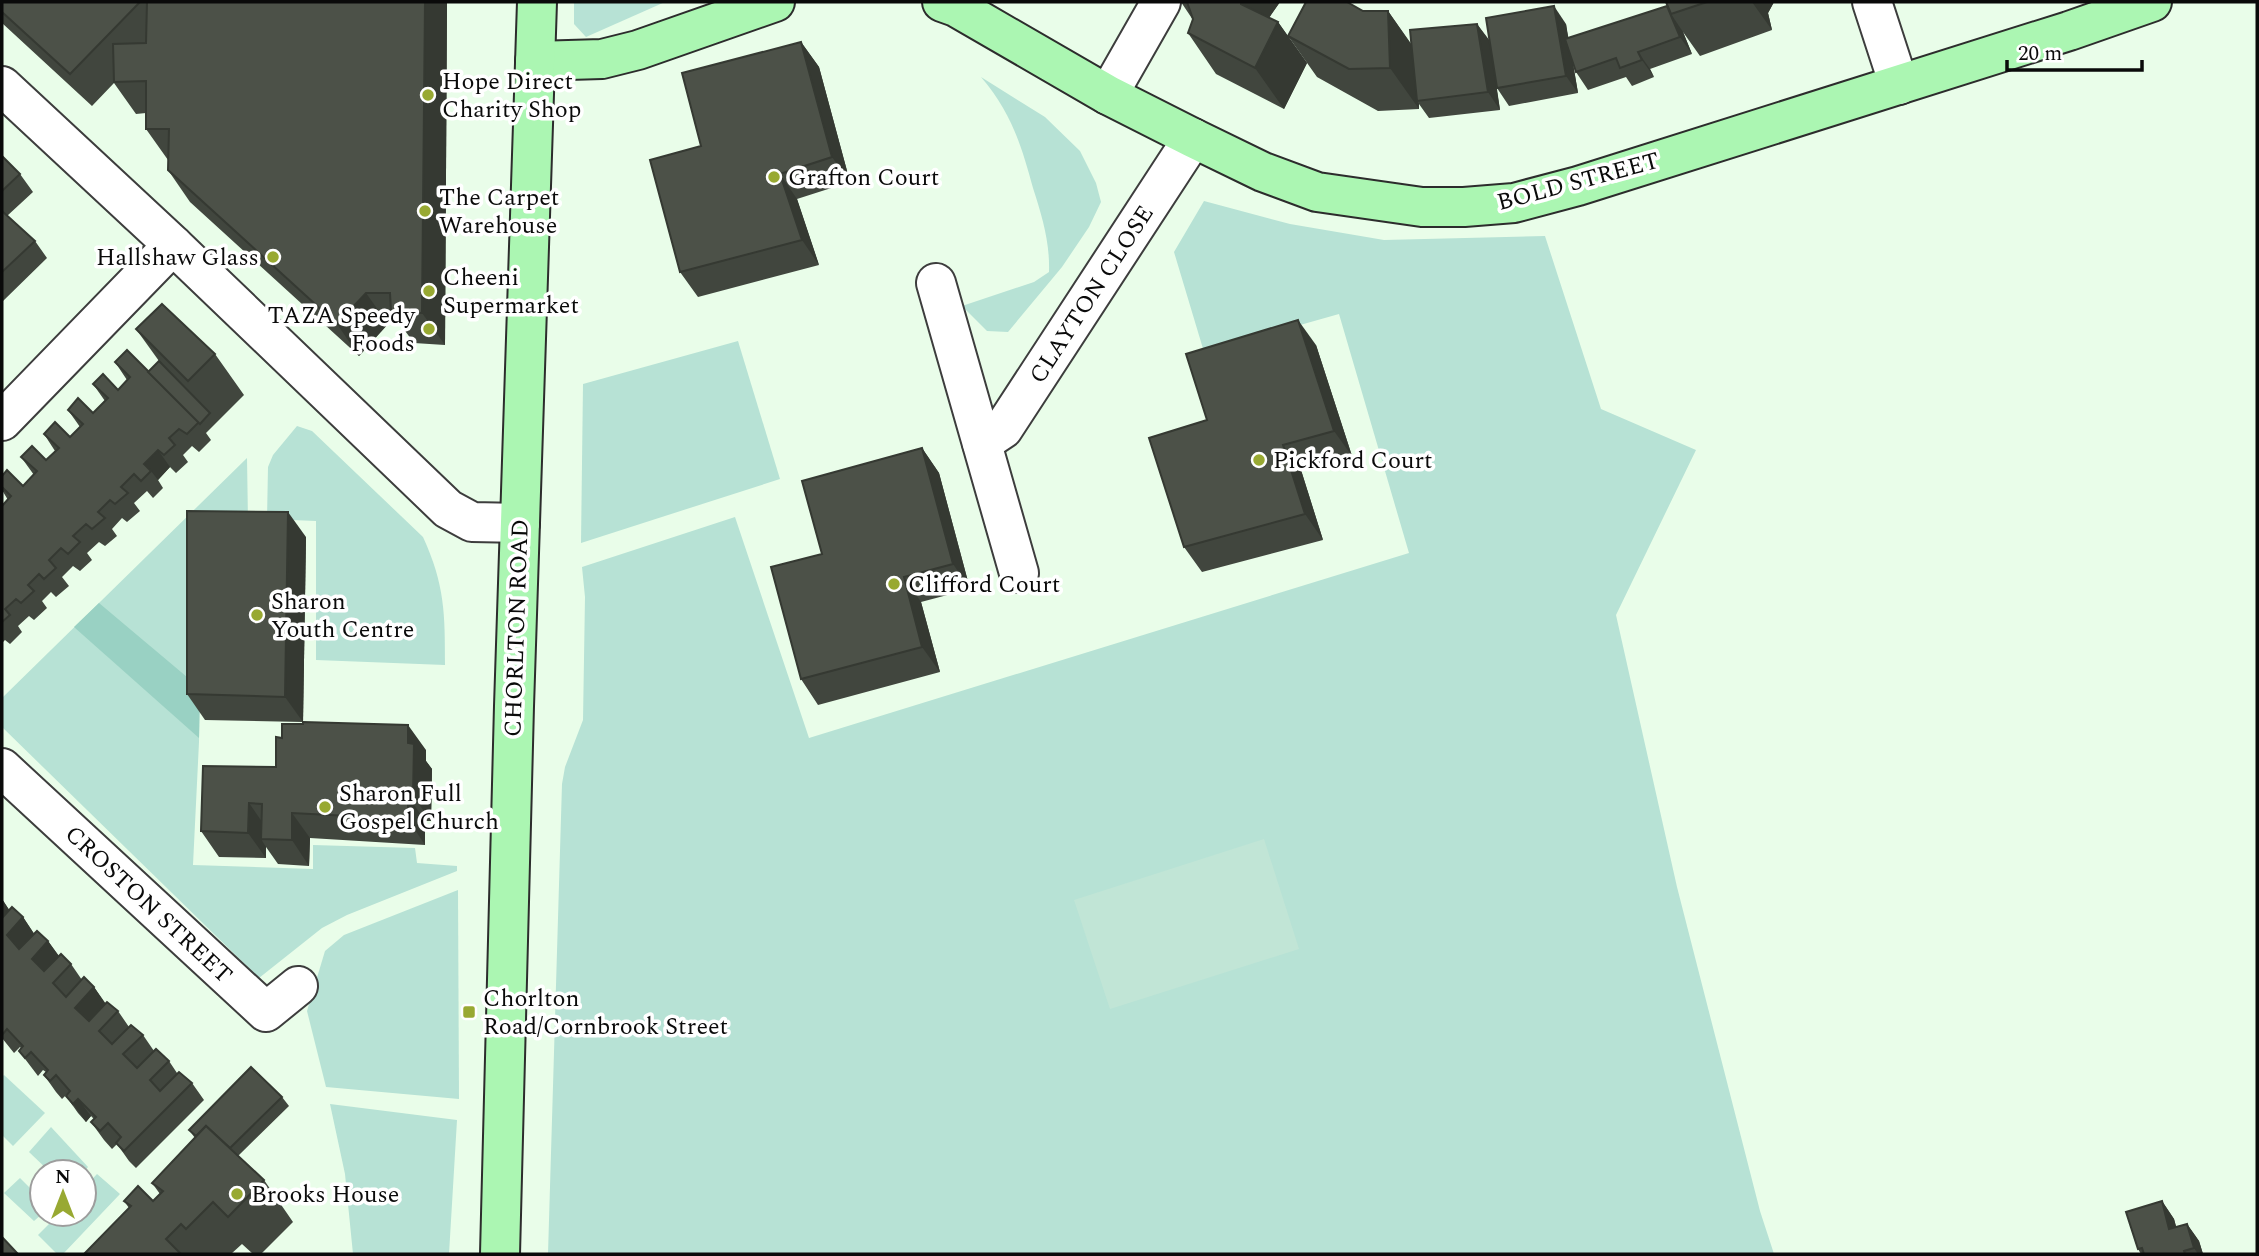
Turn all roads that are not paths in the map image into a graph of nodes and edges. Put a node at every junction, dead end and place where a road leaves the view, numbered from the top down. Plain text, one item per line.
1 (537, 2) edge
2 (775, 2) edge
3 (942, 2) edge
4 (1161, 2) edge
5 (1872, 2) edge
6 (2152, 2) edge
7 (535, 61) junction
8 (1899, 85) junction
9 (2, 87) edge
10 (1108, 95) junction
11 (1193, 138) junction
12 (173, 245) junction
13 (936, 283) dead end
14 (2, 421) edge
15 (982, 443) junction
16 (520, 523) junction
17 (1019, 573) dead end
18 (2, 768) edge
19 (298, 986) dead end
20 (500, 1254) edge

1 - 7 street, CHORLTON ROAD
2 - 7 street
3 - 10 street, BOLD STREET
4 - 10 street
5 - 8 street
6 - 8 street, BOLD STREET
7 - 16 street, CHORLTON ROAD
8 - 11 street, BOLD STREET
9 - 12 street
10 - 11 street, BOLD STREET
11 - 15 street, CLAYTON CLOSE
12 - 14 street
12 - 16 street
13 - 15 street
15 - 17 street
16 - 20 street, CHORLTON ROAD
18 - 19 street, CROSTON STREET

